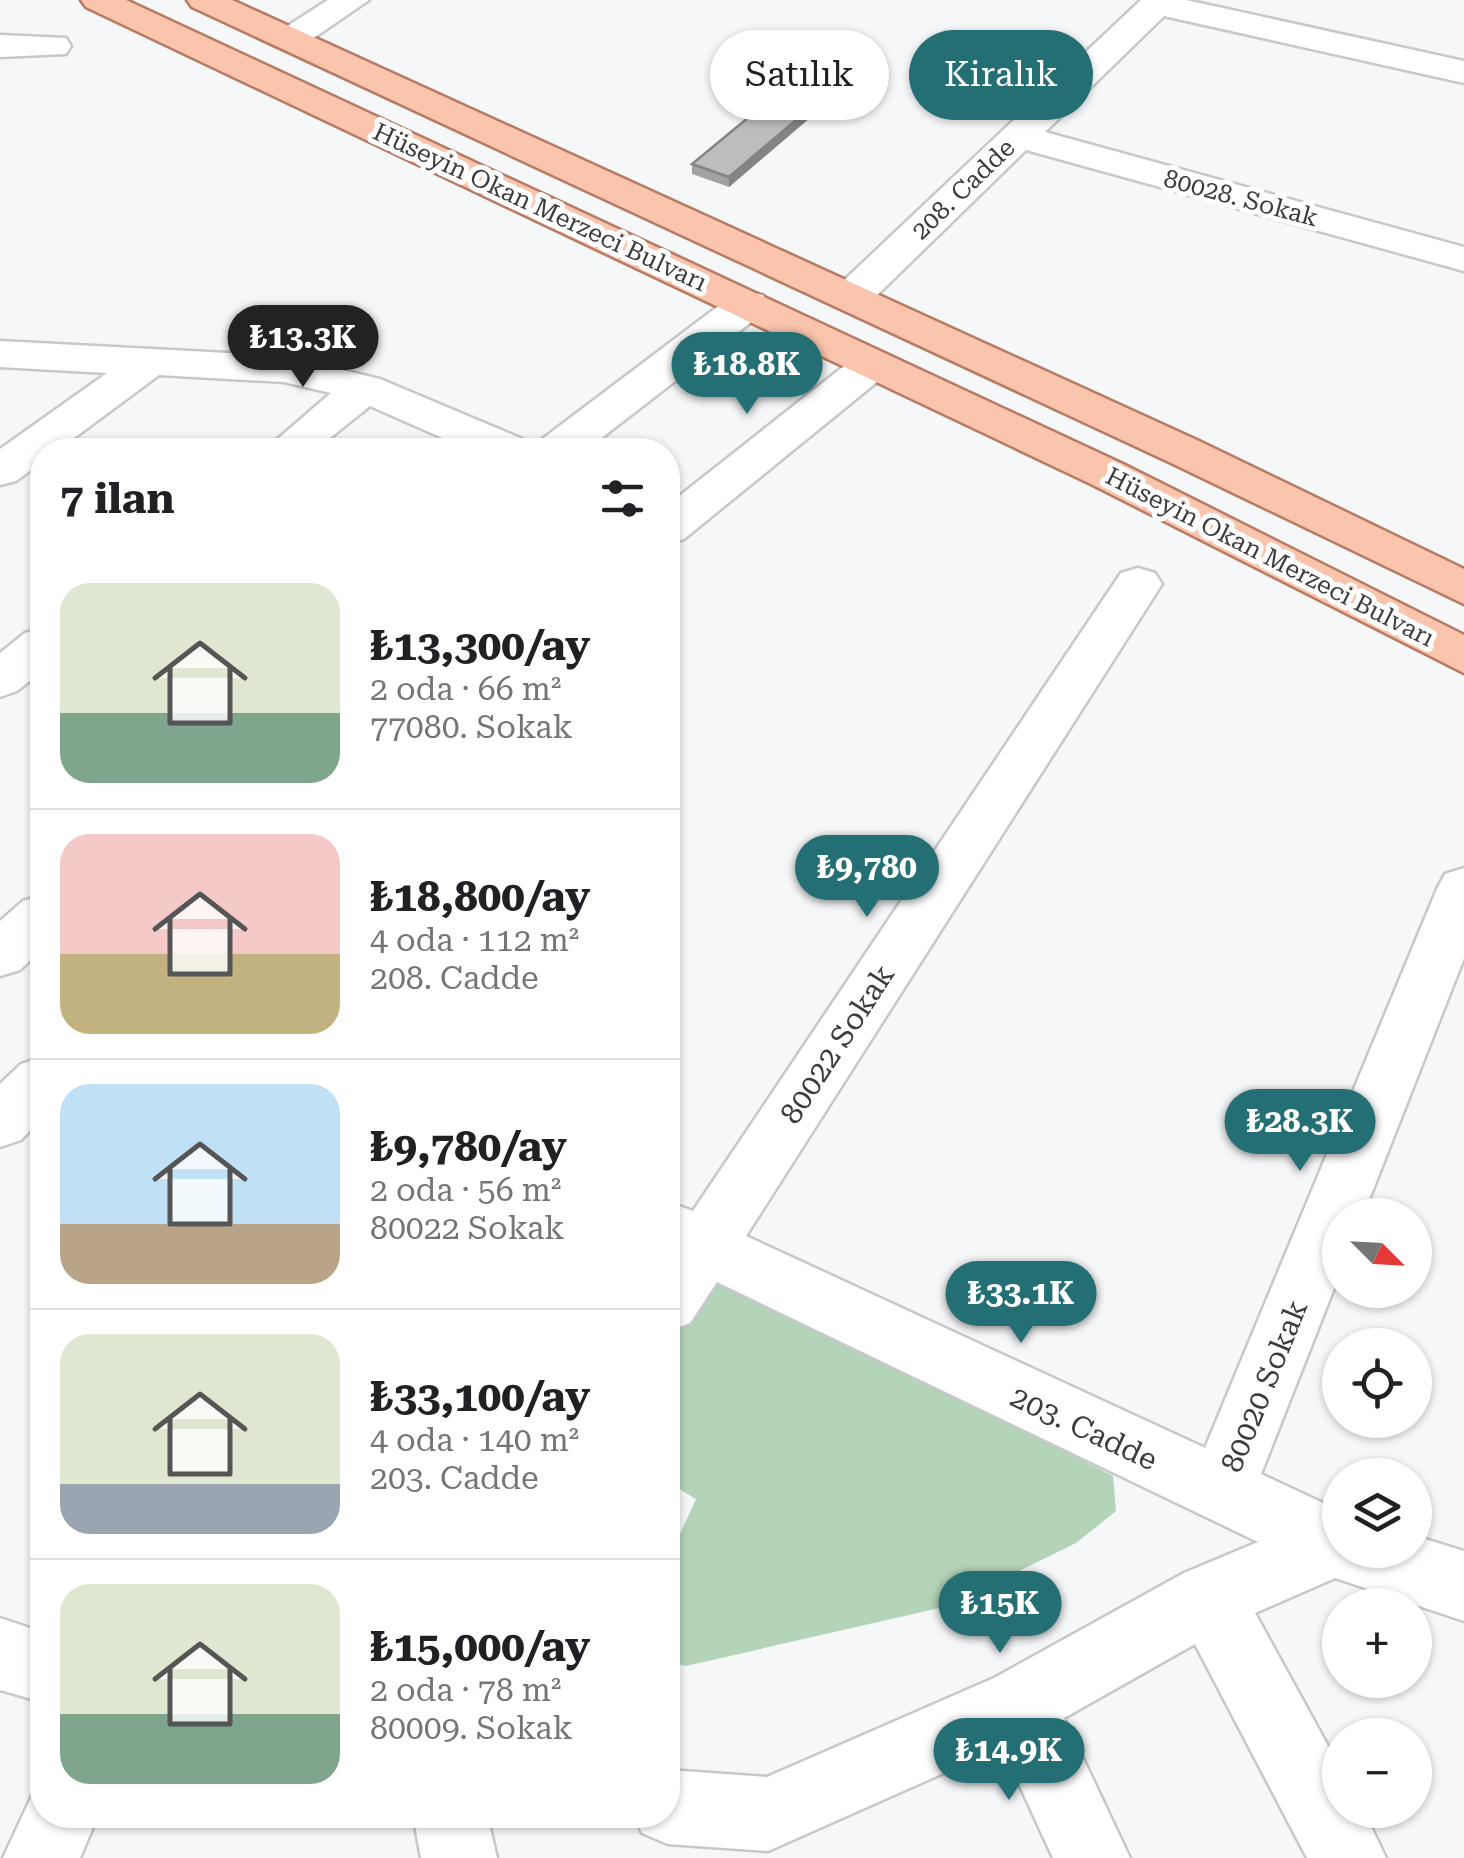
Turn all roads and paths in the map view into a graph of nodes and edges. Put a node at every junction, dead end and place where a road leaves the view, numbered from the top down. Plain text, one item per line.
1 (98, 0) edge
2 (204, 0) edge
3 (352, 0) edge
4 (1148, 3) edge
5 (290, 39) junction
6 (0, 46) edge
7 (53, 46) dead end
8 (1464, 72) edge
9 (1019, 136) junction
10 (1464, 259) edge
11 (852, 296) junction
12 (748, 304) junction
13 (0, 354) edge
14 (150, 362) junction
15 (874, 364) junction
16 (365, 388) junction
17 (45, 438) edge
18 (302, 438) edge
19 (481, 438) edge
20 (573, 438) edge
21 (30, 449) edge
22 (0, 471) edge
23 (680, 518) edge
24 (1138, 584) dead end
25 (1464, 588) edge
26 (1464, 656) edge
27 (1464, 890) edge
28 (30, 927) edge
29 (0, 954) edge
30 (30, 1093) edge
31 (0, 1122) edge
32 (685, 1239) edge
33 (1220, 1493) junction
34 (1322, 1537) edge
35 (1322, 1554) edge
36 (1409, 1568) edge
37 (1464, 1586) edge
38 (1209, 1598) junction
39 (0, 1654) edge
40 (30, 1663) edge
41 (1019, 1704) junction
42 (680, 1808) edge
43 (55, 1828) edge
44 (452, 1828) edge
45 (41, 1858) edge
46 (458, 1858) edge
47 (1092, 1858) edge
48 (1348, 1858) edge

1 - 12 main road, Hüseyin Okan Merzeci Bulvarı
2 - 5 main road, Hüseyin Okan Merzeci Bulvarı
3 - 5 street
4 - 8 street
4 - 9 street, 208. Cadde
5 - 11 main road, Hüseyin Okan Merzeci Bulvarı
6 - 7 street
9 - 10 street, 80028. Sokak
9 - 11 street, 208. Cadde
11 - 25 main road, Hüseyin Okan Merzeci Bulvarı
12 - 15 main road, Hüseyin Okan Merzeci Bulvarı
12 - 20 street
13 - 14 street
14 - 16 street
14 - 17 street
15 - 23 street
15 - 26 main road, Hüseyin Okan Merzeci Bulvarı
16 - 18 street
16 - 19 street
21 - 22 street
24 - 32 street, 80022 Sokak
27 - 33 street, 80020 Sokak
28 - 29 street
30 - 31 street
32 - 33 street, 203. Cadde
33 - 34 street, 203. Cadde
35 - 38 street
36 - 37 street, 203. Cadde
38 - 41 street
38 - 48 street
39 - 40 street
41 - 42 street
41 - 47 street
43 - 45 street
44 - 46 street

